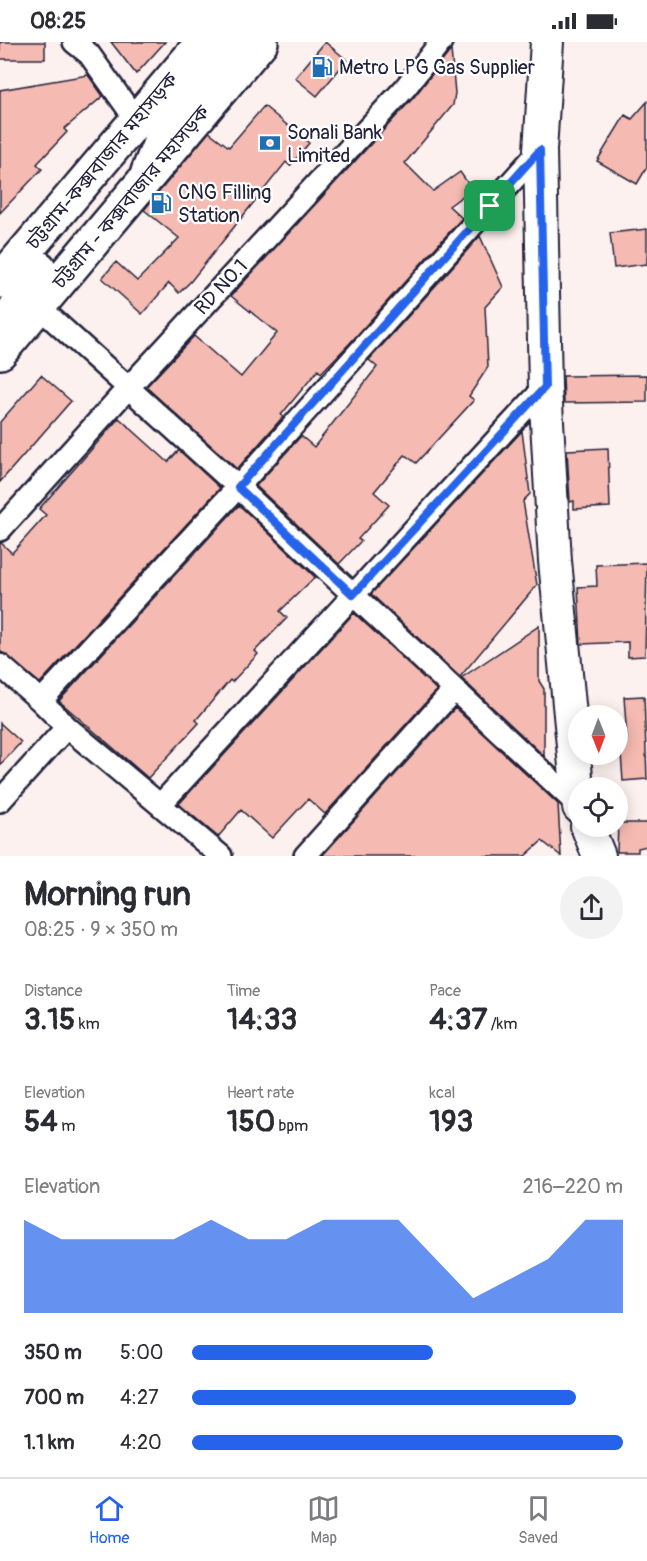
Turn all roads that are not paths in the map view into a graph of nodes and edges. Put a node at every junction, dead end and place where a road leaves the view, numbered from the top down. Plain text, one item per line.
1 (74, 42) edge
2 (203, 42) edge
3 (218, 42) edge
4 (238, 42) edge
5 (261, 42) edge
6 (441, 42) edge
7 (547, 42) edge
8 (136, 120) junction
9 (540, 150) junction
10 (105, 158) junction
11 (144, 181) junction
12 (0, 280) edge
13 (0, 302) edge
14 (39, 307) junction
15 (0, 335) edge
16 (0, 352) edge
17 (129, 387) junction
18 (545, 387) junction
19 (238, 487) junction
20 (0, 530) edge
21 (353, 595) junction
22 (0, 665) edge
23 (454, 690) junction
24 (41, 701) junction
25 (67, 727) junction
26 (576, 777) edge
27 (568, 796) edge
28 (0, 801) edge
29 (161, 804) junction
30 (591, 837) edge
31 (221, 856) edge
32 (304, 856) edge
33 (599, 856) edge

1 - 8 street
2 - 8 main road, চট্টগ্রাম-কক্সবাজার মহাসড়ক
3 - 10 main road
4 - 11 main road
5 - 11 main road, চট্টগ্রাম - কক্সবাজার মহাসড়ক
6 - 17 street, RD NO.1
7 - 9 street
8 - 10 main road, চট্টগ্রাম-কক্সবাজার মহাসড়ক
9 - 18 street
9 - 19 street
10 - 12 main road, চট্টগ্রাম-কক্সবাজার মহাসড়ক
11 - 14 main road, চট্টগ্রাম - কক্সবাজার মহাসড়ক
13 - 15 main road
14 - 16 main road, চট্টগ্রাম - কক্সবাজার মহাসড়ক
14 - 17 street
17 - 19 street
17 - 20 street, RD NO.1
18 - 21 street
18 - 26 street
19 - 21 street
19 - 24 street
21 - 23 street
21 - 29 street
22 - 24 street
23 - 27 street
23 - 32 street
24 - 25 street
25 - 28 street
25 - 29 street
29 - 31 street
30 - 33 street

